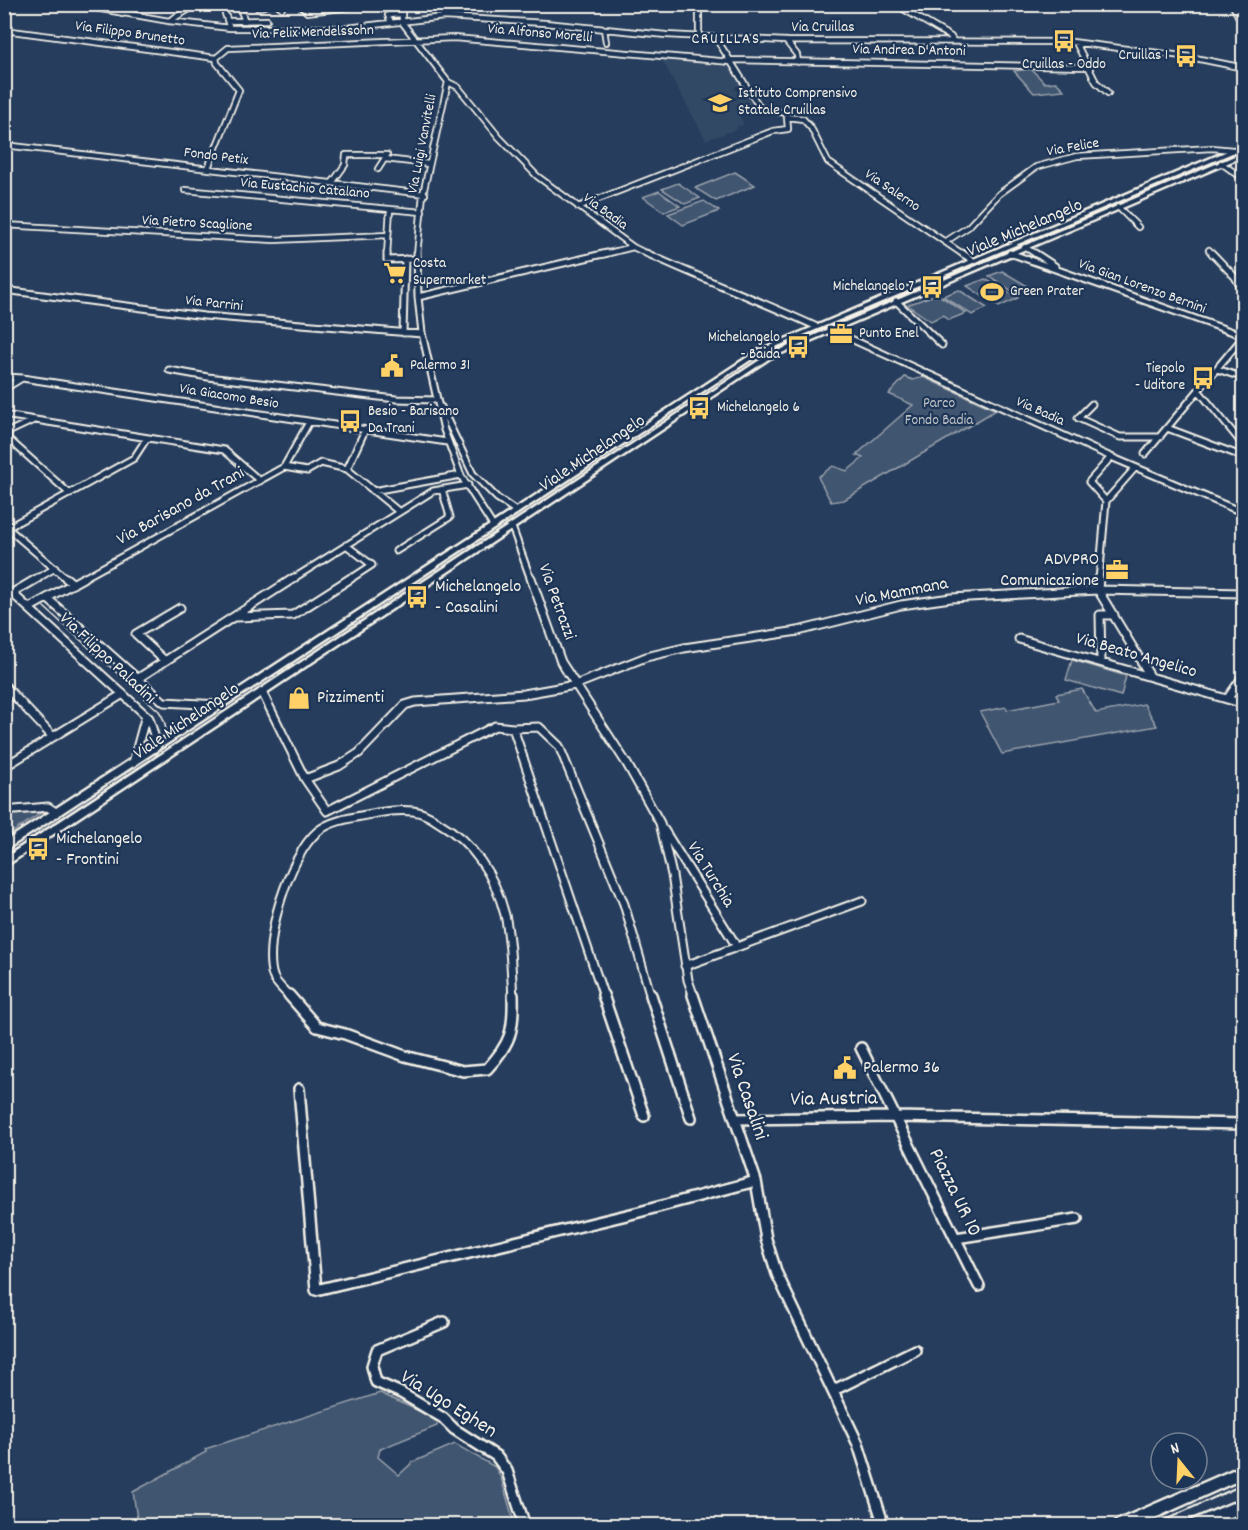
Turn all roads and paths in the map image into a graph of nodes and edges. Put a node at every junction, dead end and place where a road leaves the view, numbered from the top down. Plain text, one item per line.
1 (73, 4) edge
2 (122, 4) edge
3 (198, 4) edge
4 (270, 4) edge
5 (277, 4) edge
6 (299, 4) edge
7 (375, 4) edge
8 (402, 4) edge
9 (696, 4) edge
10 (895, 4) edge
11 (1232, 4) edge
12 (238, 5) edge
13 (361, 5) edge
14 (223, 6) edge
15 (258, 8) dead end
16 (282, 8) dead end
17 (122, 14) junction
18 (401, 14) junction
19 (267, 20) dead end
20 (169, 21) junction
21 (228, 21) junction
22 (245, 21) junction
23 (402, 21) junction
24 (391, 23) junction
25 (1244, 27) edge
26 (230, 28) junction
27 (604, 29) junction
28 (4, 30) edge
29 (699, 35) junction
30 (715, 37) junction
31 (416, 40) junction
32 (786, 40) junction
33 (953, 41) junction
34 (606, 42) dead end
35 (1076, 43) junction
36 (216, 58) junction
37 (732, 62) junction
38 (798, 62) junction
39 (1090, 67) junction
40 (1244, 68) edge
41 (448, 82) junction
42 (1108, 93) dead end
43 (787, 117) junction
44 (4, 145) edge
45 (1244, 146) edge
46 (1233, 150) junction
47 (1244, 154) edge
48 (385, 159) junction
49 (1221, 163) junction
50 (429, 164) junction
51 (208, 168) junction
52 (378, 169) dead end
53 (1244, 180) edge
54 (332, 183) junction
55 (185, 190) dead end
56 (425, 194) junction
57 (1109, 202) junction
58 (578, 207) junction
59 (1118, 207) junction
60 (390, 209) junction
61 (422, 212) junction
62 (4, 225) edge
63 (1138, 227) dead end
64 (388, 235) junction
65 (945, 242) junction
66 (633, 247) junction
67 (1024, 247) junction
68 (1209, 250) dead end
69 (1010, 253) junction
70 (417, 259) junction
71 (405, 260) junction
72 (972, 260) junction
73 (1067, 273) junction
74 (933, 277) junction
75 (941, 282) junction
76 (4, 290) edge
77 (1244, 294) edge
78 (418, 297) junction
79 (896, 301) junction
80 (815, 326) junction
81 (829, 329) junction
82 (403, 333) junction
83 (422, 334) junction
84 (1244, 336) edge
85 (942, 345) dead end
86 (169, 369) dead end
87 (1217, 369) junction
88 (6, 378) edge
89 (22, 378) junction
90 (1244, 378) edge
91 (4, 388) edge
92 (1199, 390) junction
93 (436, 400) junction
94 (1092, 404) dead end
95 (5, 415) edge
96 (34, 420) junction
97 (309, 422) junction
98 (20, 427) junction
99 (1167, 428) junction
100 (365, 430) junction
101 (4, 434) edge
102 (1160, 437) junction
103 (147, 438) junction
104 (447, 442) junction
105 (614, 446) junction
106 (1244, 446) edge
107 (624, 452) junction
108 (1145, 454) dead end
109 (1244, 457) edge
110 (1111, 458) junction
111 (284, 467) junction
112 (1135, 468) junction
113 (347, 469) junction
114 (461, 475) junction
115 (260, 481) junction
116 (468, 485) junction
117 (442, 489) junction
118 (373, 491) junction
119 (70, 494) junction
120 (1106, 501) junction
121 (398, 511) junction
122 (516, 511) junction
123 (1244, 513) edge
124 (6, 526) edge
125 (493, 526) junction
126 (512, 527) junction
127 (346, 545) junction
128 (396, 551) dead end
129 (55, 568) junction
130 (73, 584) junction
131 (1098, 590) junction
132 (12, 593) junction
133 (1244, 593) edge
134 (4, 598) edge
135 (47, 598) junction
136 (29, 608) junction
137 (180, 608) dead end
138 (1114, 615) junction
139 (234, 617) junction
140 (1019, 639) dead end
141 (293, 657) junction
142 (165, 661) junction
143 (1101, 662) junction
144 (302, 666) junction
145 (1244, 675) edge
146 (1150, 676) junction
147 (137, 679) junction
148 (4, 685) edge
149 (575, 685) junction
150 (262, 692) junction
151 (123, 694) junction
152 (1228, 698) junction
153 (1244, 704) edge
154 (220, 705) junction
155 (146, 715) junction
156 (513, 728) junction
157 (53, 737) junction
158 (142, 757) junction
159 (133, 763) junction
160 (4, 767) edge
161 (305, 779) junction
162 (4, 811) edge
163 (327, 811) junction
164 (57, 813) junction
165 (660, 823) junction
166 (331, 825) junction
167 (4, 847) edge
168 (4, 863) edge
169 (862, 901) dead end
170 (734, 942) dead end
171 (685, 966) junction
172 (861, 1048) dead end
173 (299, 1089) dead end
174 (644, 1116) dead end
175 (896, 1117) junction
176 (691, 1118) dead end
177 (736, 1119) junction
178 (1244, 1124) edge
179 (756, 1181) junction
180 (1077, 1218) dead end
181 (956, 1238) junction
182 (979, 1286) dead end
183 (444, 1322) dead end
184 (915, 1350) dead end
185 (834, 1390) junction
186 (1244, 1470) edge
187 (1244, 1504) edge
188 (525, 1526) edge
189 (884, 1526) edge
190 (1121, 1526) edge
191 (1195, 1526) edge

1 - 17 street, Via Cruillas
2 - 17 street
3 - 20 street
4 - 15 street
5 - 16 street
6 - 13 street
7 - 13 street
8 - 18 street
9 - 29 street
10 - 33 street
11 - 25 street
12 - 14 street
12 - 22 street
14 - 21 street
17 - 20 street, Via Cruillas
18 - 23 street
18 - 24 street
19 - 22 street
20 - 26 street, Via Cruillas
21 - 22 street
21 - 26 street
23 - 24 street, Via Cruillas
23 - 27 street, Via Cruillas
23 - 31 street, Via Badia
24 - 26 street, Via Cruillas
27 - 29 street, Via Cruillas
27 - 34 street
28 - 36 street, Via Filippo Brunetto
29 - 30 street, Via Cruillas
30 - 32 street, Via Cruillas
30 - 37 street, Via Salerno
31 - 36 street, Via Felix Mendelssohn
31 - 37 street, Via Alfonso Morelli
31 - 41 street, Via Badia
32 - 33 street, Via Cruillas
32 - 38 street
33 - 35 street, Via Cruillas
35 - 39 street
35 - 40 street, Via Cruillas
36 - 51 street
37 - 38 street, Via Andrea D'Antoni
37 - 43 street, Via Salerno
38 - 39 street, Via Andrea D'Antoni
39 - 42 street
41 - 50 street, Via Luigi Vanvitelli
41 - 58 street, Via Badia
43 - 58 street
43 - 65 street, Via Salerno
44 - 51 street, Fondo Petix
45 - 46 street, Viale Michelangelo
46 - 57 street, Viale Michelangelo
46 - 65 street, Via Felice
47 - 49 street, Viale Michelangelo
48 - 50 street
48 - 52 street
48 - 54 street
49 - 53 street
49 - 59 street, Viale Michelangelo
50 - 56 street, Via Luigi Vanvitelli
51 - 54 street, Fondo Petix
54 - 56 street, Fondo Petix
55 - 60 street, Via Eustachio Catalano
56 - 61 street, Via Luigi Vanvitelli
57 - 59 street
57 - 72 street, Viale Michelangelo
58 - 66 street, Via Badia
59 - 63 street
59 - 67 street, Viale Michelangelo
60 - 61 street, Via Eustachio Catalano
60 - 64 street
61 - 70 street, Via Luigi Vanvitelli
62 - 64 street, Via Pietro Scaglione
64 - 71 street
65 - 72 street, Via Salerno
66 - 78 street
66 - 80 street, Via Badia
67 - 69 street, Viale Michelangelo
67 - 73 street, Via Gian Lorenzo Bernini
68 - 77 street
69 - 73 street, Via Gian Lorenzo Bernini
69 - 75 street, Viale Michelangelo
70 - 71 street
70 - 78 street, Via Luigi Vanvitelli
71 - 82 street
72 - 74 street, Viale Michelangelo
73 - 84 street, Via Gian Lorenzo Bernini
74 - 75 street
74 - 80 street, Viale Michelangelo
75 - 79 street, Viale Michelangelo
76 - 82 street, Via Parrini
78 - 83 street, Via Luigi Vanvitelli
79 - 81 street, Viale Michelangelo
79 - 85 street
80 - 105 street, Viale Michelangelo
81 - 107 street, Viale Michelangelo
81 - 110 street, Via Badia
82 - 83 street, Via Parrini
83 - 93 street, Via Luigi Vanvitelli
84 - 87 street
86 - 93 street
87 - 90 street
87 - 92 street
88 - 89 street, Via Giacomo Besio
89 - 91 street
89 - 97 street, Via Giacomo Besio
92 - 99 street
92 - 106 street
93 - 104 street
93 - 122 street
94 - 102 street
95 - 96 street
95 - 98 street
96 - 98 street
96 - 103 street
97 - 100 street, Via Giacomo Besio
97 - 111 street
98 - 101 street
99 - 102 street
99 - 109 street
100 - 104 street, Via Giacomo Besio
100 - 113 street
101 - 119 street
102 - 108 street
103 - 115 street
103 - 119 street
104 - 114 street
105 - 107 street
105 - 122 street, Viale Michelangelo
107 - 126 street, Viale Michelangelo
110 - 112 street, Via Badia
110 - 120 street
111 - 113 street
111 - 115 street, Via Barisano da Trani
112 - 120 street
112 - 123 street, Via Badia
113 - 118 street
114 - 116 street
114 - 118 street
115 - 130 street, Via Barisano da Trani
116 - 117 street
116 - 125 street
117 - 121 street
117 - 128 street
118 - 121 street
119 - 124 street
120 - 131 street
121 - 127 street
122 - 125 street, Viale Michelangelo
124 - 129 street, Via Filippo Paladini
125 - 141 street, Viale Michelangelo
126 - 144 street, Viale Michelangelo
126 - 149 street, Via Petrazzi
127 - 139 street
127 - 139 street
129 - 130 street, Via Filippo Paladini
129 - 132 street
130 - 135 street, Via Barisano da Trani
131 - 133 street, Via Mammana
131 - 138 street
131 - 149 street, Via Mammana
132 - 134 street
132 - 136 street, Via Filippo Paladini
135 - 136 street, Via Barisano da Trani
135 - 147 street, Via Filippo Paladini
136 - 151 street, Via Filippo Paladini
137 - 142 street
138 - 143 street
138 - 146 street
139 - 142 street
140 - 143 street, Via Beato Angelico
141 - 144 street
141 - 154 street, Viale Michelangelo
142 - 147 street
143 - 146 street, Via Beato Angelico
144 - 150 street, Viale Michelangelo
145 - 152 street
146 - 152 street, Via Beato Angelico
147 - 154 street, Via Filippo Paladini
148 - 157 street
149 - 161 street, Via Mammana
149 - 165 street, Via Casalini
150 - 161 street
150 - 168 street, Viale Michelangelo
151 - 155 street, Via Filippo Paladini
151 - 157 street
152 - 153 street, Via Beato Angelico
154 - 158 street, Viale Michelangelo
155 - 158 street, Via Filippo Paladini
155 - 159 street
156 - 163 street
156 - 174 street
156 - 176 street
157 - 160 street
158 - 159 street, Viale Michelangelo
159 - 164 street, Viale Michelangelo
161 - 163 street
162 - 164 street
163 - 166 street
164 - 167 street, Viale Michelangelo
165 - 170 street, Via Turchia
165 - 171 street, Via Casalini
166 - 166 street
169 - 171 street
171 - 177 street, Via Casalini
172 - 175 street, Piazza UR 10
173 - 179 street
175 - 177 street, Via Austria
175 - 178 street, Via Austria
175 - 181 street, Piazza UR 10
177 - 179 street, Via Casalini
179 - 185 street, Via Casalini
180 - 181 street
181 - 182 street, Piazza UR 10
183 - 188 street, Via Ugo Eghen
184 - 185 street
185 - 189 street, Via Casalini
186 - 190 street
187 - 191 street

